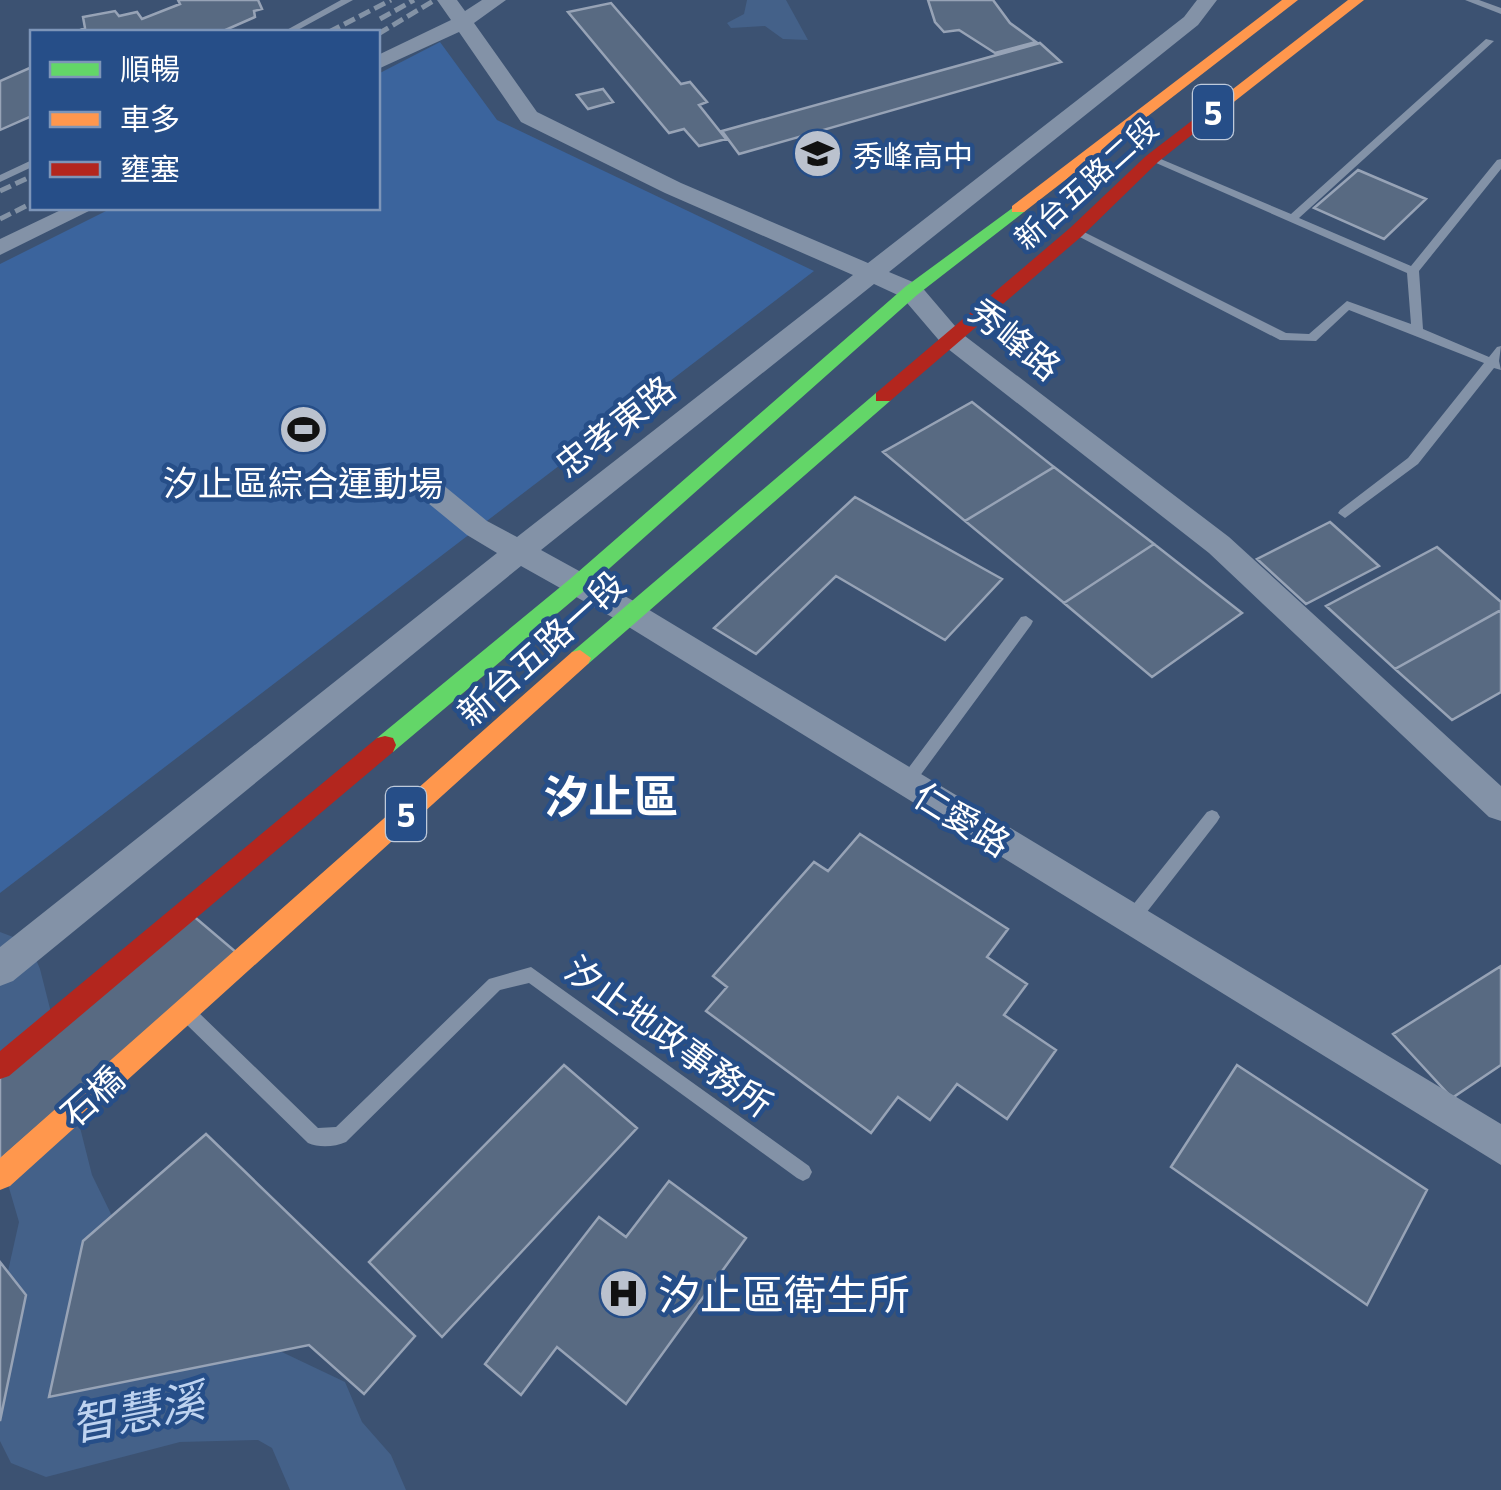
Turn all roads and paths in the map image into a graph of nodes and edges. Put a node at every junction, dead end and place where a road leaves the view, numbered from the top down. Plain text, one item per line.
1 (348, 0) edge
2 (448, 0) edge
3 (496, 0) edge
4 (1207, 0) edge
5 (1291, 0) edge
6 (1357, 0) edge
7 (1470, 0) edge
8 (1501, 10) edge
9 (462, 22) junction
10 (292, 30) edge
11 (1489, 41) dead end
12 (380, 62) edge
13 (1152, 159) junction
14 (1501, 162) edge
15 (30, 164) edge
16 (0, 179) edge
17 (79, 210) edge
18 (1292, 219) junction
19 (1076, 232) junction
20 (0, 248) edge
21 (1413, 271) junction
22 (869, 274) junction
23 (911, 291) junction
24 (1417, 331) junction
25 (952, 339) junction
26 (1498, 360) edge
27 (427, 487) dead end
28 (1345, 512) dead end
29 (518, 552) junction
30 (577, 585) junction
31 (630, 614) junction
32 (1026, 621) dead end
33 (906, 783) junction
34 (1501, 807) edge
35 (1212, 818) dead end
36 (1130, 921) junction
37 (0, 969) edge
38 (183, 1012) junction
39 (0, 1067) edge
40 (1501, 1146) edge
41 (803, 1172) dead end
42 (0, 1176) edge

1 - 10 lane
2 - 9 street, 秀峰路
3 - 9 street
4 - 22 street, 忠孝東路
5 - 23 main road, 新台五路二段 / 5
6 - 13 main road, 新台五路二段 / 5
7 - 8 lane
9 - 12 street
9 - 22 street, 秀峰路
11 - 18 lane
13 - 18 lane
13 - 19 main road, 新台五路二段 / 5
14 - 21 lane
15 - 16 lane
17 - 20 street
18 - 21 lane
19 - 24 lane
19 - 25 main road, 新台五路二段 / 5
21 - 24 lane
22 - 23 street, 秀峰路
22 - 29 street, 忠孝東路
23 - 25 street, 秀峰路
23 - 30 main road, 新台五路一段 / 5
24 - 26 lane
25 - 31 main road, 新台五路一段 / 5
25 - 34 street, 秀峰路
26 - 28 lane
27 - 29 street, 仁愛路
29 - 30 street, 仁愛路
29 - 37 street, 忠孝東路
30 - 31 street, 仁愛路
30 - 39 main road, 新台五路一段 / 5
31 - 33 street, 仁愛路
31 - 38 main road, 新台五路一段 / 5
32 - 33 lane
33 - 36 street, 仁愛路
35 - 36 lane
36 - 40 street, 仁愛路
38 - 41 lane, 汐止地政事務所
38 - 42 main road, 石橋 / 5

